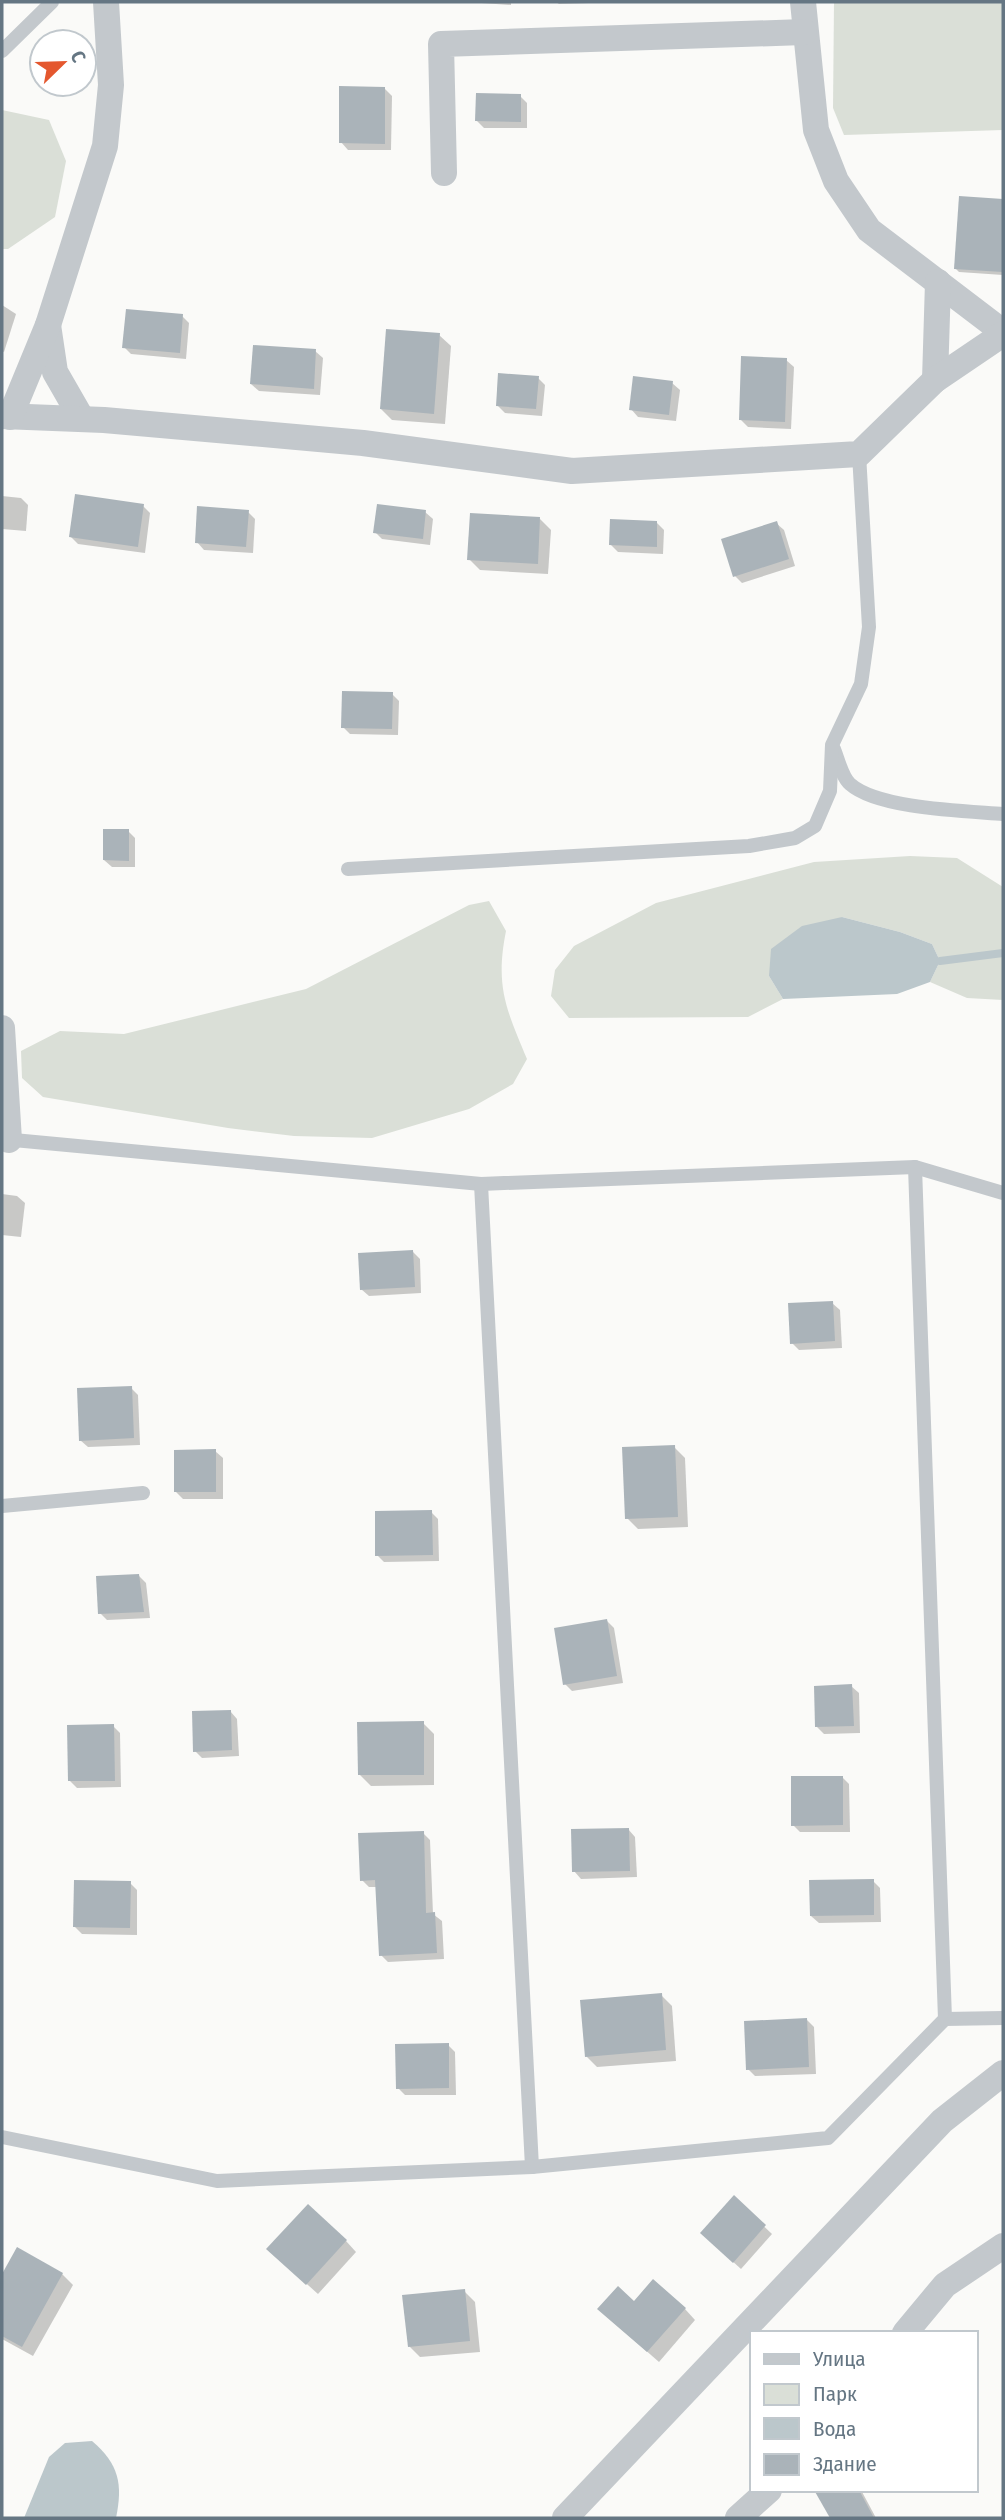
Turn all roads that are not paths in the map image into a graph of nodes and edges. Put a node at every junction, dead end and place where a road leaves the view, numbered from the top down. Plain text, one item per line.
1 (52, 2) edge
2 (106, 2) edge
3 (803, 2) edge
4 (804, 32) junction
5 (2, 51) edge
6 (444, 173) dead end
7 (938, 282) junction
8 (48, 325) junction
9 (1003, 333) edge
10 (935, 380) junction
11 (6, 416) edge
12 (82, 419) junction
13 (859, 454) junction
14 (832, 745) junction
15 (1003, 814) edge
16 (348, 869) dead end
17 (2, 1028) edge
18 (5, 1140) edge
19 (915, 1167) junction
20 (481, 1184) junction
21 (1003, 1193) edge
22 (143, 1493) dead end
23 (2, 1506) edge
24 (1003, 2018) edge
25 (945, 2019) junction
26 (1003, 2073) edge
27 (2, 2137) edge
28 (531, 2166) junction
29 (1003, 2246) edge
30 (907, 2331) edge
31 (767, 2492) edge
32 (565, 2518) edge
33 (738, 2518) edge

1 - 5 lane
2 - 8 street
3 - 4 street
4 - 6 street
4 - 7 street
7 - 9 street
7 - 10 street
8 - 11 street
8 - 12 street
9 - 10 street
10 - 13 street
11 - 12 street
12 - 13 street
13 - 14 lane
14 - 15 lane
14 - 16 lane
17 - 18 street
18 - 20 lane
19 - 20 lane
19 - 21 lane
19 - 25 lane
20 - 28 lane
22 - 23 lane
24 - 25 lane
25 - 28 lane
26 - 32 street
27 - 28 lane
29 - 30 street
31 - 33 street

